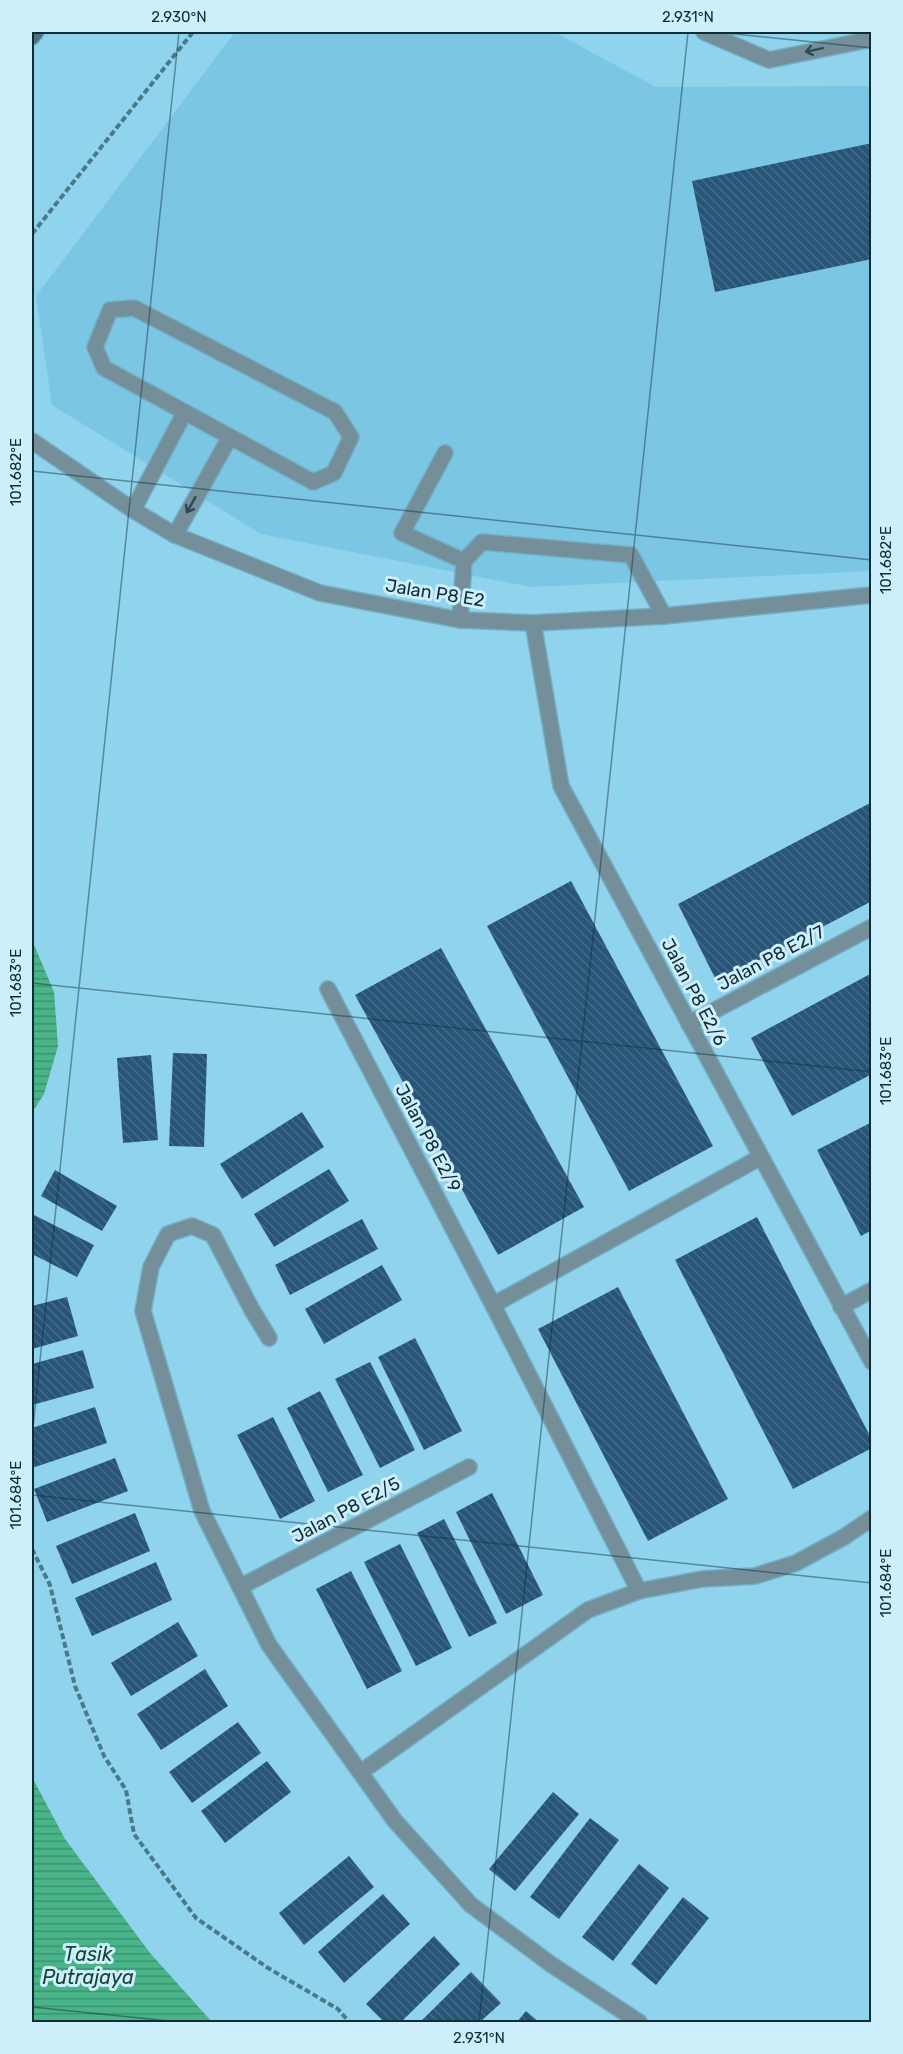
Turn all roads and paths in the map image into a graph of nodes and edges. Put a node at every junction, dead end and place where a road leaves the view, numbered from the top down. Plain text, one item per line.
1 (36, 32) edge
2 (193, 32) edge
3 (704, 32) edge
4 (32, 37) edge
5 (872, 39) edge
6 (32, 234) edge
7 (185, 412) junction
8 (230, 436) junction
9 (32, 441) edge
10 (445, 453) dead end
11 (133, 510) junction
12 (175, 535) junction
13 (464, 561) junction
14 (872, 596) edge
15 (664, 616) junction
16 (460, 620) junction
17 (532, 623) junction
18 (872, 927) edge
19 (328, 989) dead end
20 (689, 1024) junction
21 (760, 1157) junction
22 (872, 1290) edge
23 (494, 1305) junction
24 (842, 1307) junction
25 (269, 1338) dead end
26 (872, 1362) edge
27 (469, 1467) dead end
28 (872, 1518) edge
29 (32, 1549) edge
30 (240, 1587) junction
31 (639, 1591) junction
32 (361, 1772) junction
33 (349, 2022) edge
34 (639, 2022) edge

1 - 4 main road
2 - 6 path
5 -> 3 street
7 - 8 street
7 - 8 street
7 - 11 street
8 -> 12 street
9 - 11 street, Jalan P8 E2
10 - 13 street
11 - 12 street, Jalan P8 E2
12 - 16 street, Jalan P8 E2
13 - 15 street
13 - 16 street
14 - 15 street, Jalan P8 E2
15 - 17 street, Jalan P8 E2
16 - 17 street, Jalan P8 E2
17 - 20 street, Jalan P8 E2/6
18 - 20 street, Jalan P8 E2/7
19 - 23 street, Jalan P8 E2/9
20 - 21 street, Jalan P8 E2/6
21 - 23 street
21 - 24 street, Jalan P8 E2/6
22 - 24 street
23 - 31 street, Jalan P8 E2/9
24 - 26 street, Jalan P8 E2/6
25 - 30 street
27 - 30 street, Jalan P8 E2/5
28 - 31 street
29 - 33 path
30 - 32 street
31 - 32 street
32 - 34 street

